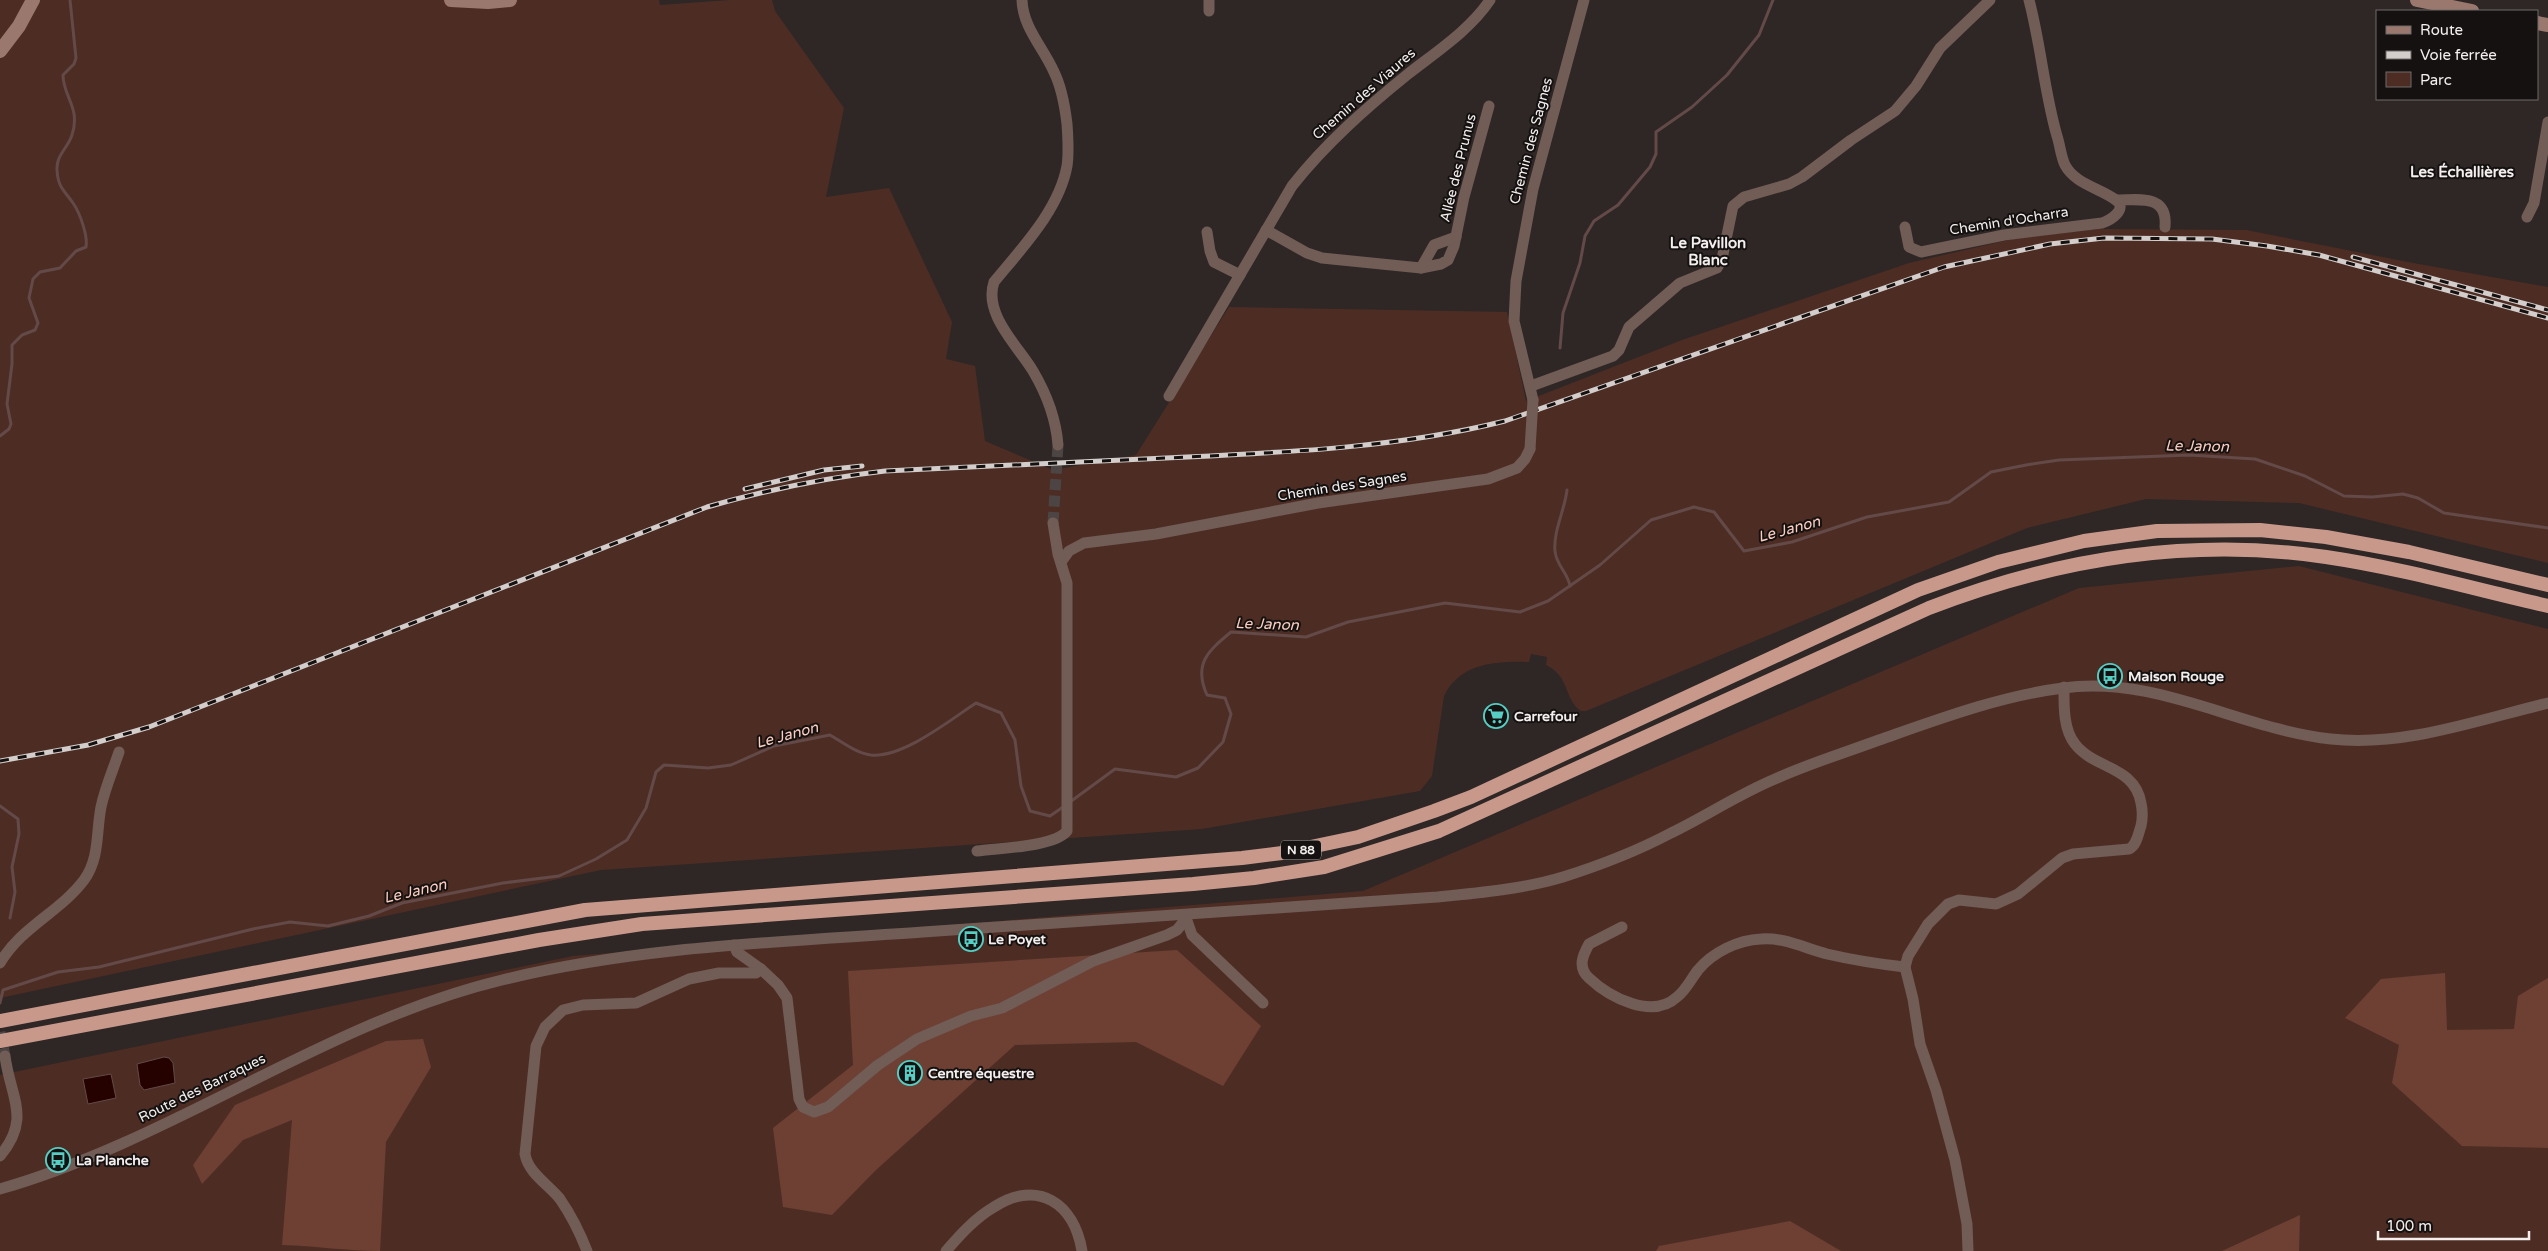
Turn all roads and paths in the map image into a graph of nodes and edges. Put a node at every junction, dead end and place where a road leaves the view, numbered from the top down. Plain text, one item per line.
1 (33, 0) edge
2 (451, 0) edge
3 (510, 0) edge
4 (1022, 0) edge
5 (1490, 0) edge
6 (1584, 0) edge
7 (1990, 0) edge
8 (2029, 0) edge
9 (2417, 0) edge
10 (488, 1) edge
11 (2467, 10) edge
12 (0, 51) edge
13 (1489, 106) dead end
14 (2548, 122) edge
15 (2116, 200) junction
16 (2527, 218) dead end
17 (1905, 227) dead end
18 (2165, 227) dead end
19 (1266, 230) junction
20 (1207, 232) dead end
21 (1456, 237) junction
22 (1421, 268) junction
23 (1240, 275) junction
24 (1531, 386) junction
25 (1169, 396) dead end
26 (1058, 445) tunnel mouth
27 (1053, 523) tunnel mouth
28 (1061, 562) junction
29 (2548, 585) edge
30 (2548, 606) edge
31 (2064, 688) junction
32 (2548, 703) edge
33 (119, 752) dead end
34 (977, 851) dead end
35 (1185, 918) junction
36 (1622, 926) dead end
37 (734, 945) junction
38 (0, 963) edge
39 (1905, 967) junction
40 (761, 969) junction
41 (1263, 1003) dead end
42 (0, 1021) edge
43 (0, 1041) edge
44 (5, 1056) dead end
45 (0, 1156) edge
46 (0, 1189) edge
47 (587, 1251) edge
48 (946, 1251) edge
49 (1082, 1251) edge
50 (1968, 1251) edge

1 - 12 main road
2 - 10 main road
3 - 10 main road
4 - 26 street
5 - 19 street, Chemin des Viaures
6 - 24 street, Chemin des Sagnes
7 - 24 street
8 - 15 street
9 - 11 main road
13 - 21 street, Allée des Prunus
14 - 16 street
15 - 17 street, Chemin d'Ocharra
15 - 18 street
19 - 22 street, Allée des Prunus
19 - 23 street, Chemin des Viaures
20 - 23 street
21 - 22 street, Allée des Prunus
21 - 22 street, Allée des Prunus
23 - 25 street, Chemin des Viaures
24 - 28 street, Chemin des Sagnes, bridge
27 - 28 street
28 - 34 street
29 - 42 highway, N 88
30 - 43 highway, N 88
31 - 32 street, Route des Barraques
31 - 35 street, Route des Barraques
31 - 39 street
33 - 38 street
35 - 37 street, Route des Barraques
35 - 40 street
35 - 41 street
36 - 39 street
37 - 40 street
37 - 46 street, Route des Barraques
39 - 50 street
40 - 47 street
44 - 45 street
48 - 49 street

